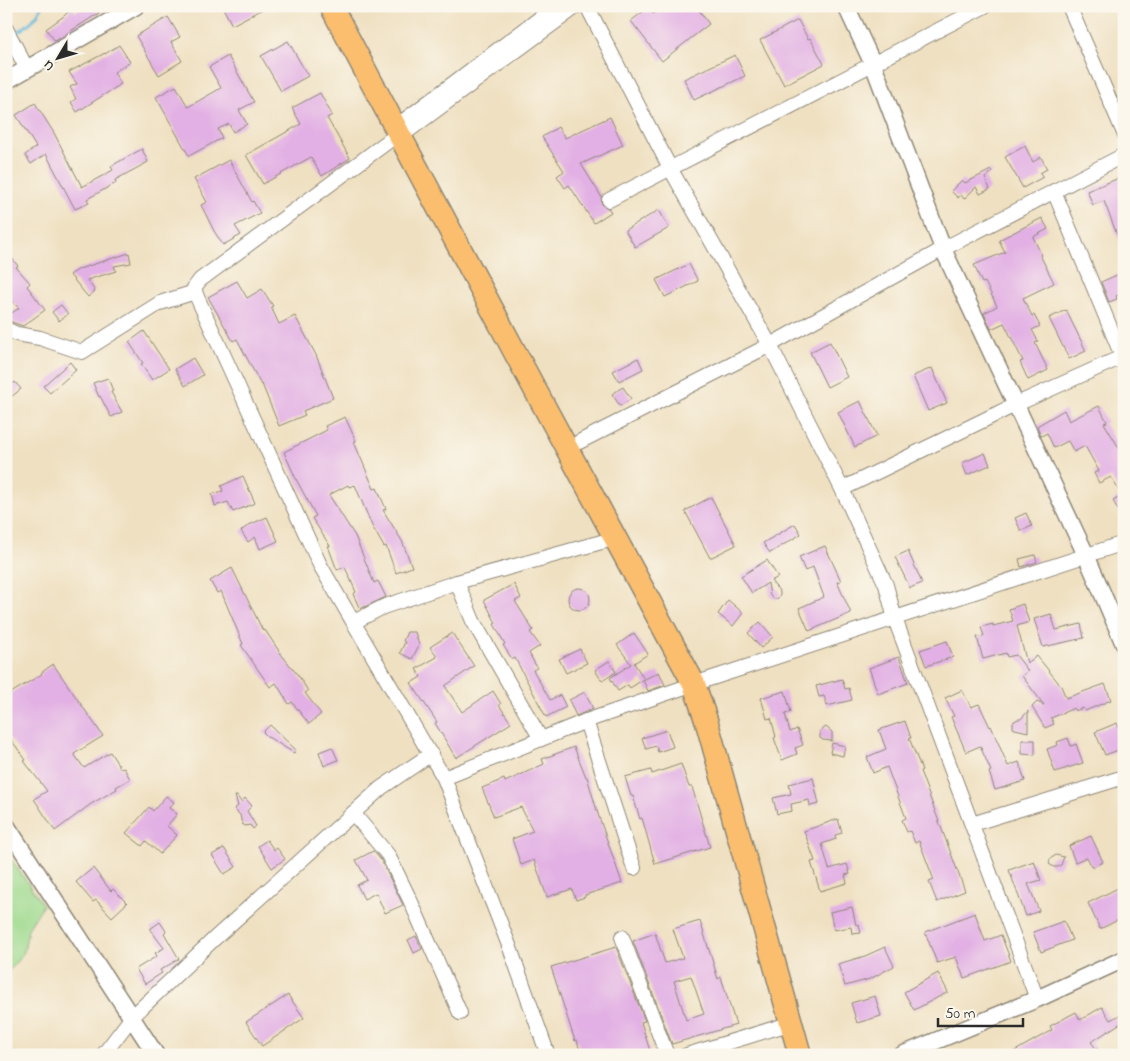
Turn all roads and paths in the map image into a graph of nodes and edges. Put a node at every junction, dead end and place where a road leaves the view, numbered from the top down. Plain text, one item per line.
1 (136, 6) edge
2 (331, 6) edge
3 (346, 6) edge
4 (556, 6) edge
5 (577, 6) edge
6 (587, 6) edge
7 (846, 6) edge
8 (985, 6) edge
9 (1069, 6) edge
10 (7, 30) edge
11 (24, 62) junction
12 (873, 64) junction
13 (6, 81) edge
14 (402, 129) junction
15 (1124, 133) edge
16 (1124, 155) edge
17 (670, 168) junction
18 (1054, 191) junction
19 (610, 200) dead end
20 (943, 249) junction
21 (195, 292) junction
22 (6, 329) edge
23 (770, 345) junction
24 (1123, 358) edge
25 (1016, 404) junction
26 (579, 442) junction
27 (842, 489) junction
28 (616, 538) junction
29 (1124, 543) edge
30 (1086, 555) junction
31 (457, 582) junction
32 (895, 619) junction
33 (354, 622) junction
34 (1124, 644) edge
35 (700, 682) junction
36 (586, 721) junction
37 (540, 739) junction
38 (431, 754) junction
39 (444, 778) junction
40 (1124, 778) edge
41 (353, 813) junction
42 (972, 824) junction
43 (6, 825) edge
44 (634, 868) dead end
45 (622, 937) dead end
46 (1124, 960) edge
47 (1037, 999) junction
48 (460, 1013) dead end
49 (132, 1018) junction
50 (792, 1023) junction
51 (103, 1055) edge
52 (156, 1055) edge
53 (548, 1055) edge
54 (667, 1055) edge
55 (687, 1055) edge
56 (800, 1055) edge
57 (813, 1055) edge
58 (902, 1055) edge

1 - 11 street
2 - 14 highway
3 - 14 highway
4 - 14 street
5 - 14 street
6 - 17 street
7 - 12 street
8 - 12 street
9 - 15 street
10 - 11 street
11 - 13 street
12 - 17 street
12 - 20 street
14 - 21 street
14 - 26 highway
14 - 28 highway
16 - 18 street
17 - 19 street
17 - 23 street
18 - 20 street
18 - 24 street
20 - 23 street
20 - 25 street
21 - 22 street
21 - 33 street
23 - 26 street
23 - 27 street
24 - 25 street
25 - 27 street
25 - 30 street
26 - 35 highway
27 - 32 street
28 - 31 street
28 - 35 highway
29 - 30 street
30 - 32 street
30 - 34 street
31 - 33 street
31 - 37 street
32 - 35 street
32 - 42 street
33 - 38 street
35 - 36 street
35 - 50 highway
35 - 57 highway
36 - 37 street
36 - 44 street
37 - 39 street
38 - 39 street
38 - 41 street
39 - 53 street
40 - 42 street
41 - 48 street
41 - 49 street
42 - 47 street
43 - 49 street
45 - 54 street
46 - 47 street
47 - 58 street
49 - 51 street
49 - 52 street
50 - 55 street
50 - 56 highway

